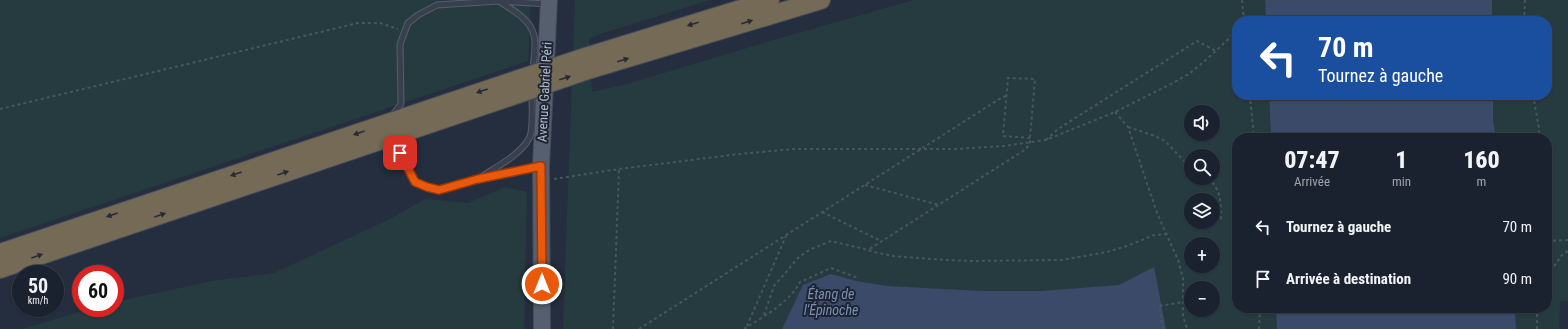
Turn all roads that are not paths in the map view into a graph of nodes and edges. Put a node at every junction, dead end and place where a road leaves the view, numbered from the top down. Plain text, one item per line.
1 (770, 0) edge
2 (821, 0) edge
3 (498, 1) edge
4 (549, 2) edge
5 (585, 64) junction
6 (401, 104) junction
7 (417, 113) junction
8 (386, 123) junction
9 (371, 143) junction
10 (400, 153) junction
11 (541, 166) junction
12 (478, 179) junction
13 (0, 253) edge
14 (0, 269) edge
15 (542, 329) edge

1 -> 5 highway
5 -> 2 highway
3 - 4 lane
3 - 6 lane
3 - 12 lane
4 - 11 main road, Avenue Gabriel Péri
5 - 7 highway, bridge
6 - 7 lane
6 - 8 lane
7 - 8 highway
7 - 9 highway
7 - 10 lane
8 -> 13 highway
9 - 10 lane
14 -> 9 highway
10 - 12 lane
11 - 12 lane
11 - 15 main road, Avenue Gabriel Péri

